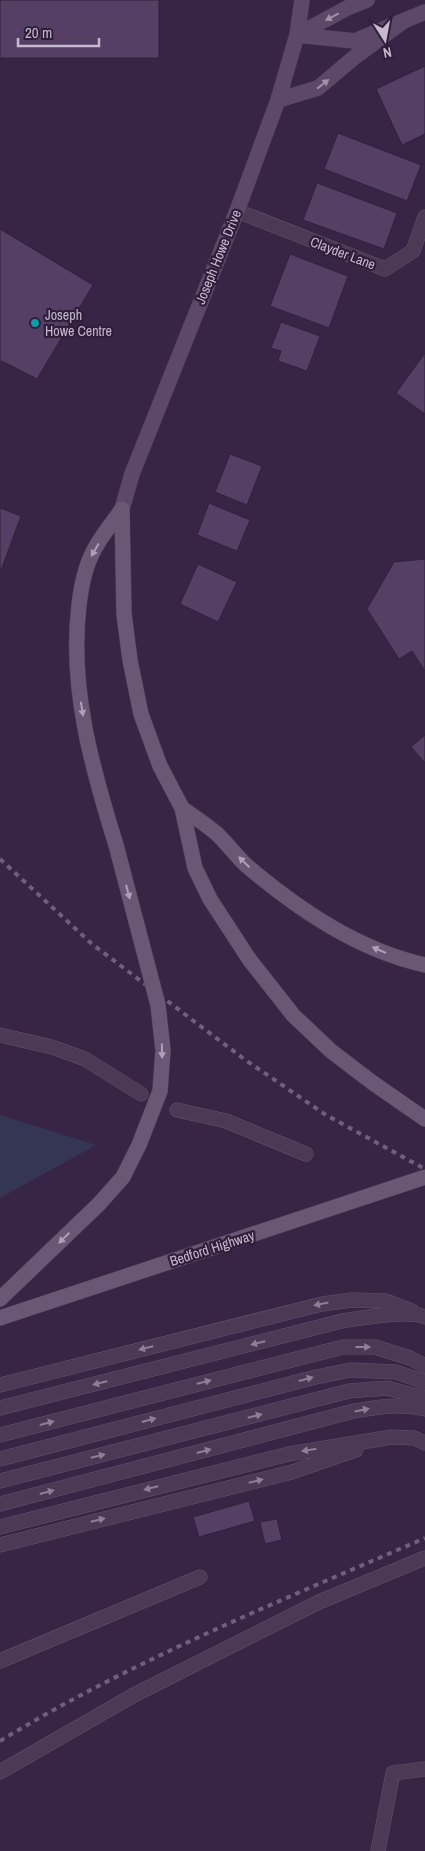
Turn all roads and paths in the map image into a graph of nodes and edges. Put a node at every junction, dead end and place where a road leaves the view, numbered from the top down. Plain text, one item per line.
1 (302, 0) edge
2 (367, 0) edge
3 (425, 12) edge
4 (405, 20) junction
5 (297, 36) junction
6 (278, 100) junction
7 (237, 211) junction
8 (425, 217) edge
9 (122, 509) junction
10 (182, 808) junction
11 (425, 965) edge
12 (0, 1035) edge
13 (141, 1094) dead end
14 (178, 1110) dead end
15 (425, 1118) edge
16 (306, 1154) dead end
17 (425, 1177) edge
18 (0, 1299) edge
19 (422, 1316) edge
20 (0, 1318) edge
21 (425, 1366) edge
22 (425, 1382) edge
23 (0, 1385) edge
24 (425, 1398) edge
25 (0, 1408) edge
26 (425, 1409) edge
27 (0, 1435) edge
28 (392, 1437) junction
29 (425, 1443) edge
30 (0, 1459) edge
31 (0, 1481) edge
32 (0, 1504) edge
33 (0, 1526) edge
34 (0, 1545) edge
35 (425, 1558) edge
36 (200, 1576) dead end
37 (0, 1661) edge
38 (425, 1770) edge
39 (0, 1772) edge
40 (378, 1851) edge

1 - 5 main road, Joseph Howe Drive
2 -> 5 main road
3 - 4 main road
4 - 5 main road
6 -> 4 main road
5 - 6 main road, Joseph Howe Drive
6 - 7 main road, Joseph Howe Drive
7 - 8 lane, Clayder Lane
7 - 9 main road, Joseph Howe Drive
9 - 10 main road
9 -> 18 main road, bridge
11 -> 10 main road
10 - 15 main road
12 - 13 lane
14 - 16 lane
17 - 20 main road, Bedford Highway, bridge
19 -> 23 lane
19 -> 25 lane
27 -> 21 lane
30 -> 22 lane
31 -> 24 lane
32 -> 26 lane
28 - 29 lane
28 -> 33 lane
34 -> 28 lane
35 - 39 lane
36 - 37 lane
38 - 40 lane

